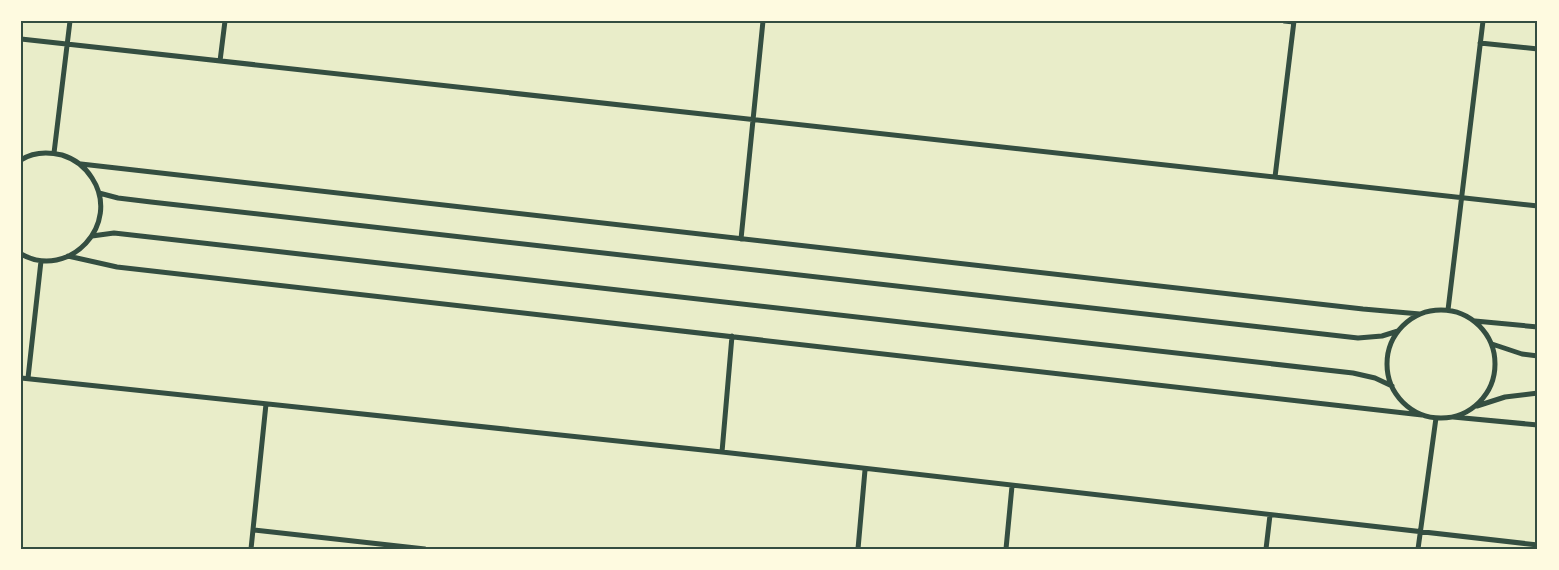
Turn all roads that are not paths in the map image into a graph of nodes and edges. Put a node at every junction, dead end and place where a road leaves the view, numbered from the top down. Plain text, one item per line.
1 (70, 21) edge
2 (225, 21) edge
3 (763, 21) edge
4 (1284, 21) edge
5 (1483, 21) edge
6 (1294, 22) edge
7 (21, 39) edge
8 (1480, 43) junction
9 (67, 44) junction
10 (1538, 49) edge
11 (220, 61) junction
12 (753, 120) junction
13 (54, 153) junction
14 (23, 158) edge
15 (80, 164) junction
16 (1275, 177) junction
17 (99, 193) junction
18 (1462, 198) junction
19 (1538, 206) edge
20 (92, 236) junction
21 (741, 239) junction
22 (21, 254) edge
23 (68, 256) junction
24 (41, 261) junction
25 (1448, 310) junction
26 (1420, 314) junction
27 (1474, 321) junction
28 (1538, 327) edge
29 (1398, 331) junction
30 (732, 336) junction
31 (1492, 344) junction
32 (1538, 356) edge
33 (21, 378) edge
34 (28, 378) junction
35 (1392, 386) junction
36 (1538, 394) edge
37 (266, 404) junction
38 (1474, 407) junction
39 (1422, 415) junction
40 (1450, 417) junction
41 (1436, 418) junction
42 (1538, 425) edge
43 (722, 452) junction
44 (865, 470) junction
45 (1012, 486) junction
46 (1270, 515) junction
47 (254, 530) junction
48 (1420, 532) junction
49 (1538, 546) edge
50 (251, 549) edge
51 (425, 549) edge
52 (858, 549) edge
53 (1006, 549) edge
54 (1266, 549) edge
55 (1418, 549) edge

1 - 9 street
2 - 11 street
3 - 12 street
4 - 6 street
5 - 8 street
6 - 16 street
7 - 9 street
8 - 10 street
8 - 18 street
9 - 11 street
9 - 13 street
11 - 12 street
12 - 16 street
12 - 21 street
13 - 14 street
13 - 15 street
15 - 17 street
15 - 21 street
16 - 18 street
17 - 20 street
17 - 29 street
18 - 19 street
18 - 25 street
20 - 23 street
20 - 35 street
21 - 26 street
22 - 24 street
23 - 24 street
23 - 30 street
24 - 34 street
25 - 26 street
25 - 27 street
26 - 29 street
27 - 28 street
27 - 31 street
29 - 35 street
30 - 39 street
30 - 43 street
31 - 32 street
31 - 38 street
33 - 34 street
34 - 37 street
35 - 39 street
36 - 38 street
37 - 43 street
37 - 47 street
38 - 40 street
39 - 41 street
40 - 41 street
40 - 42 street
41 - 48 street
43 - 44 street
44 - 45 street
44 - 52 street
45 - 46 street
45 - 53 street
46 - 48 street
46 - 54 street
47 - 50 street
47 - 51 street
48 - 49 street
48 - 55 street

